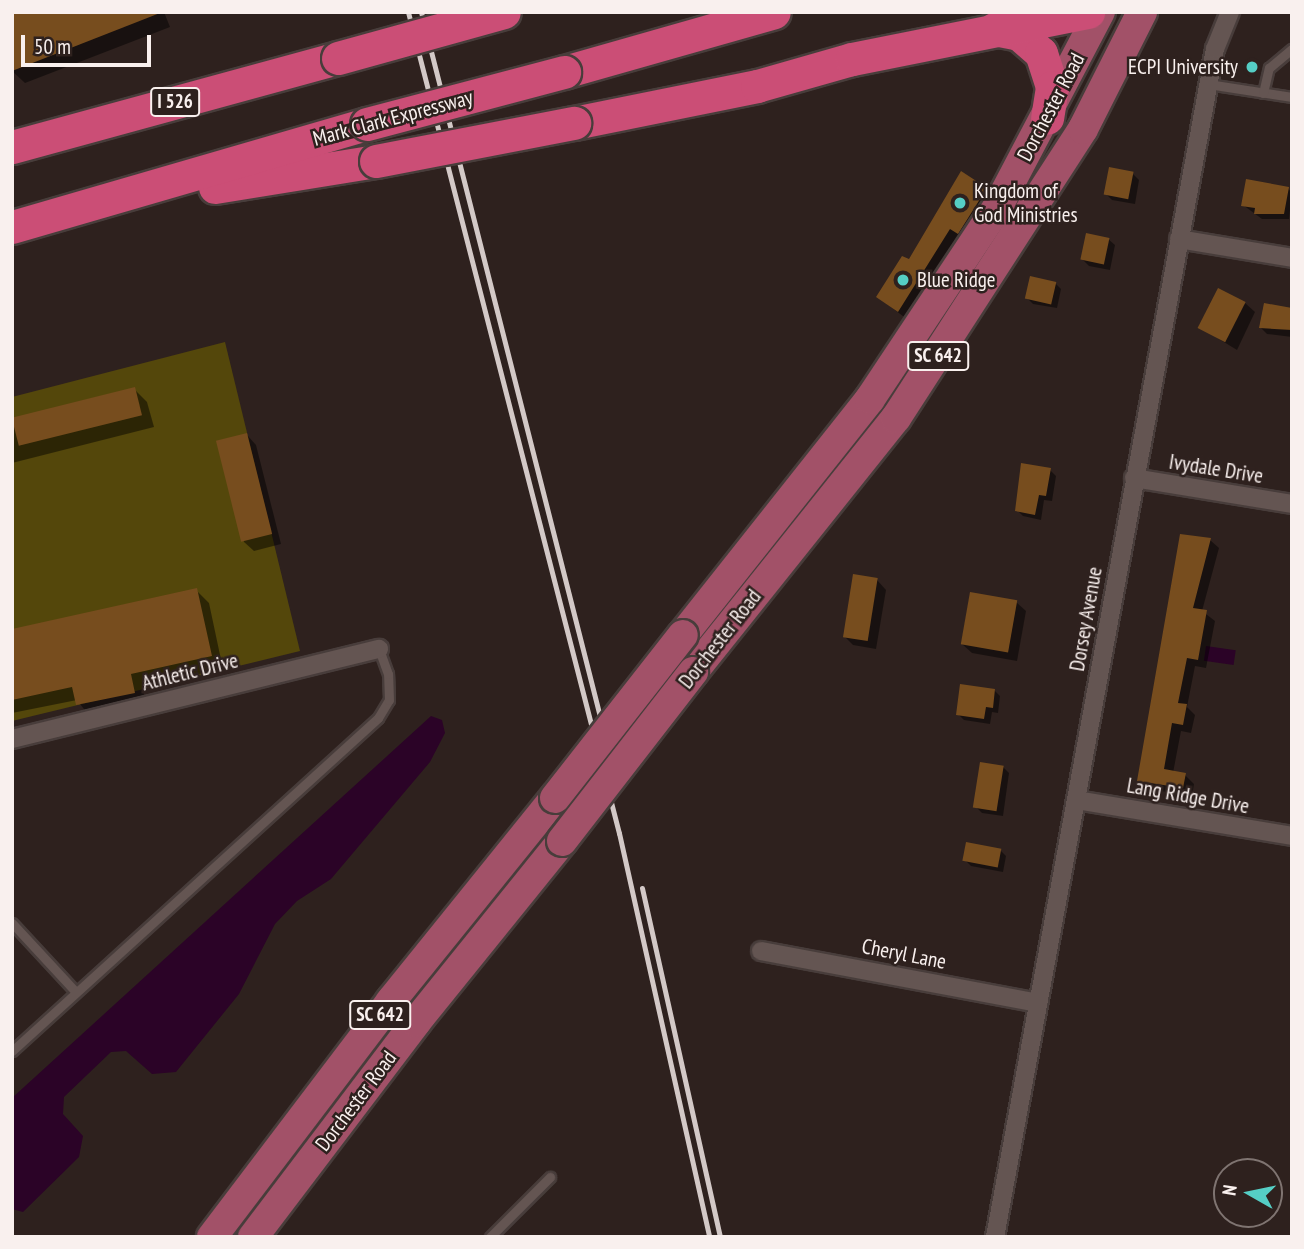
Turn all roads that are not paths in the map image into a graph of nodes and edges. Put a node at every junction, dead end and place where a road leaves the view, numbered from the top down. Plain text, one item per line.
1 (504, 12) edge
2 (774, 12) edge
3 (1087, 12) edge
4 (1100, 12) edge
5 (1142, 12) edge
6 (1230, 12) edge
7 (994, 29) junction
8 (1292, 49) edge
9 (1208, 84) junction
10 (1263, 93) junction
11 (1292, 97) edge
12 (1047, 118) junction
13 (12, 147) edge
14 (75, 210) junction
15 (12, 227) edge
16 (1179, 239) junction
17 (1292, 258) edge
18 (1134, 478) junction
19 (1292, 504) edge
20 (379, 649) joint
21 (12, 739) edge
22 (1077, 800) junction
23 (1292, 836) edge
24 (12, 923) edge
25 (761, 951) dead end
26 (76, 992) junction
27 (1038, 1003) junction
28 (12, 1051) edge
29 (551, 1177) dead end
30 (212, 1237) edge
31 (253, 1237) edge
32 (490, 1237) edge
33 (995, 1237) edge

1 - 13 highway, I 526, bridge
2 - 14 highway, Mark Clark Expressway, bridge
3 - 7 highway
4 - 12 main road, Dorchester Road / SC 642
5 - 31 main road, Dorchester Road / SC 642, bridge
6 - 9 street, Dorsey Avenue
7 - 12 highway
7 - 14 highway, bridge
8 - 10 lane
9 - 10 lane
9 - 16 street, Dorsey Avenue
10 - 11 lane
12 - 30 main road, Dorchester Road / SC 642, bridge
14 - 15 highway, Mark Clark Expressway
16 - 17 street
16 - 18 street, Dorsey Avenue
18 - 19 street, Ivydale Drive
18 - 22 street, Dorsey Avenue
20 - 21 street, Athletic Drive
20 - 26 lane
22 - 23 street, Lang Ridge Drive
22 - 27 street, Dorsey Avenue
24 - 26 lane
25 - 27 street, Cheryl Lane
26 - 28 lane
27 - 33 street, Dorsey Avenue
29 - 32 lane

